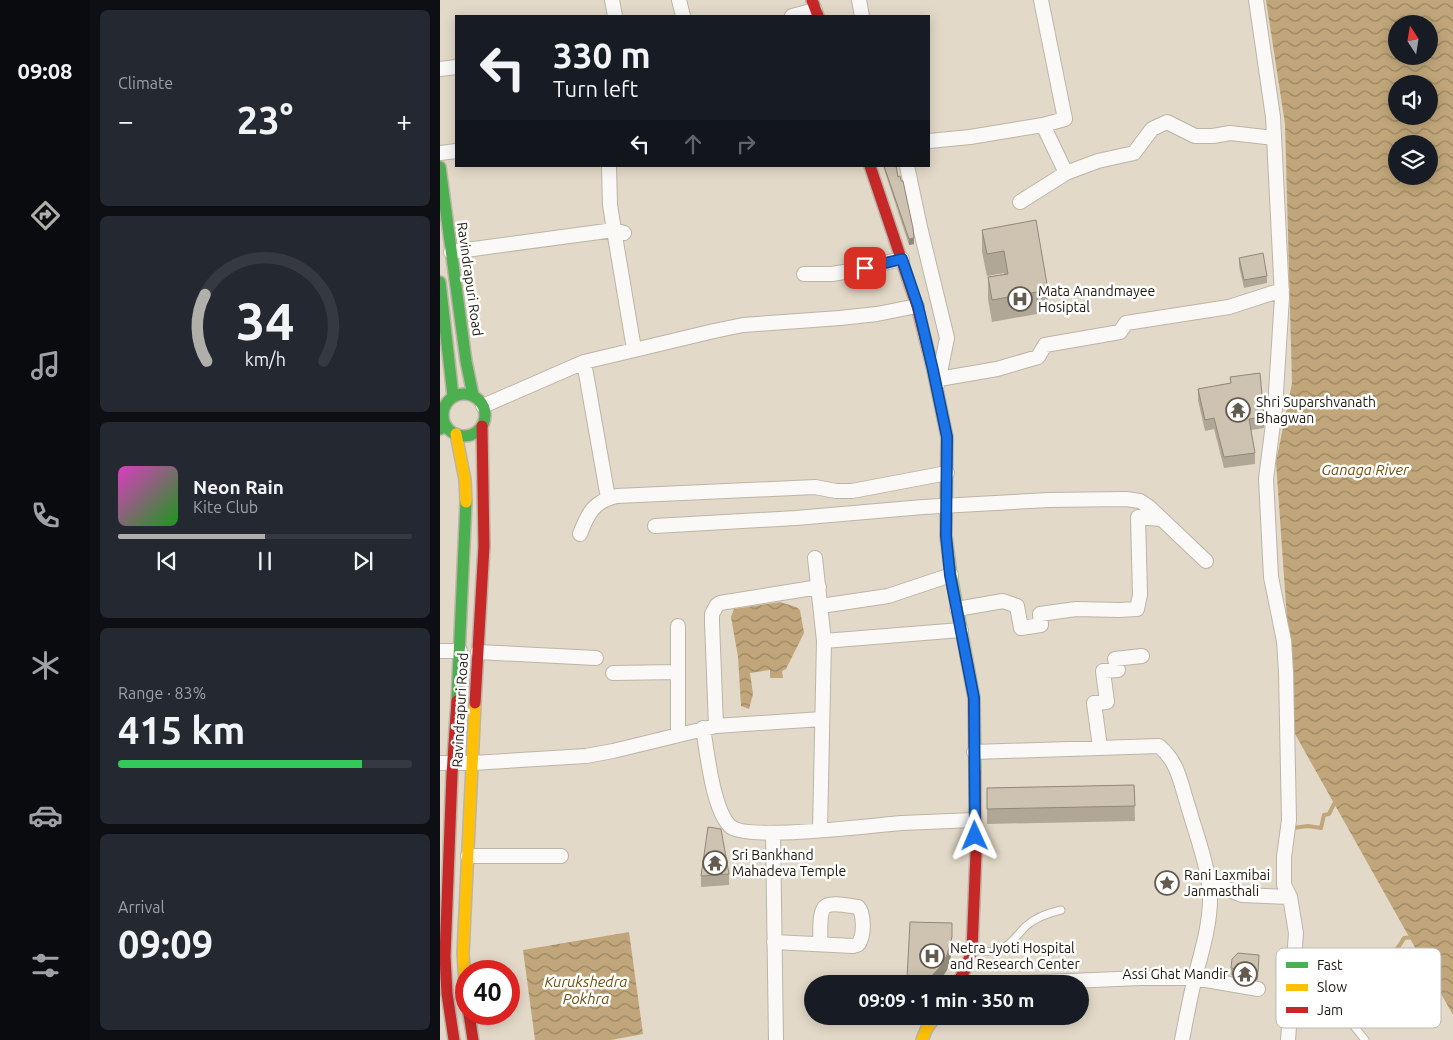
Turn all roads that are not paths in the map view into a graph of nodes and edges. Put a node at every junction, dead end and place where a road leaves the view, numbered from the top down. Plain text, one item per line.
1 (612, 0) edge
2 (679, 0) edge
3 (859, 0) edge
4 (1041, 0) edge
5 (1256, 0) edge
6 (815, 9) edge
7 (615, 15) edge
8 (683, 15) edge
9 (795, 15) edge
10 (862, 15) edge
11 (455, 67) edge
12 (440, 69) edge
13 (1042, 124) junction
14 (1274, 138) junction
15 (930, 141) edge
16 (455, 151) edge
17 (440, 153) edge
18 (440, 167) edge
19 (609, 167) edge
20 (870, 167) edge
21 (907, 167) edge
22 (1066, 173) junction
23 (1020, 202) dead end
24 (619, 231) junction
25 (451, 252) junction
26 (902, 259) junction
27 (804, 274) dead end
28 (440, 282) edge
29 (1282, 290) junction
30 (918, 306) junction
31 (634, 350) junction
32 (584, 362) junction
33 (938, 383) junction
34 (454, 396) junction
35 (473, 396) junction
36 (484, 406) junction
37 (441, 414) edge
38 (482, 426) junction
39 (443, 428) edge
40 (456, 434) junction
41 (947, 473) junction
42 (608, 498) junction
43 (947, 505) junction
44 (1161, 519) junction
45 (655, 526) dead end
46 (580, 534) dead end
47 (815, 558) dead end
48 (1206, 561) dead end
49 (950, 575) junction
50 (819, 587) junction
51 (821, 606) junction
52 (957, 609) junction
53 (678, 626) dead end
54 (961, 630) junction
55 (824, 641) junction
56 (440, 651) edge
57 (460, 651) junction
58 (478, 652) junction
59 (1142, 656) dead end
60 (596, 658) dead end
61 (678, 672) junction
62 (613, 673) dead end
63 (822, 719) junction
64 (710, 727) junction
65 (678, 736) junction
66 (1100, 747) junction
67 (974, 752) junction
68 (446, 763) edge
69 (472, 763) junction
70 (974, 820) junction
71 (820, 830) junction
72 (774, 834) junction
73 (468, 856) junction
74 (561, 856) dead end
75 (444, 860) edge
76 (1209, 882) junction
77 (1290, 897) junction
78 (1061, 910) dead end
79 (774, 942) junction
80 (820, 944) dead end
81 (1295, 948) edge
82 (972, 950) junction
83 (443, 957) edge
84 (463, 960) edge
85 (962, 975) edge
86 (1195, 978) junction
87 (1089, 980) edge
88 (1258, 989) dead end
89 (471, 1025) edge
90 (929, 1025) edge
91 (1356, 1028) edge
92 (454, 1040) edge
93 (473, 1040) edge
94 (776, 1040) edge
95 (922, 1040) edge
96 (1182, 1040) edge
97 (1365, 1040) edge

1 - 7 street
2 - 8 street
3 - 10 street
4 - 13 street
5 - 14 street
6 - 9 street
11 - 12 street
13 - 15 street
13 - 22 street
14 - 22 street
14 - 29 street
16 - 17 street
18 - 25 main road, Ravindrapuri Road
19 - 24 street
20 - 26 main road
21 - 33 street
22 - 23 street
24 - 25 street
24 - 31 street
25 - 35 main road, Ravindrapuri Road
26 - 27 street
26 - 30 main road
28 - 34 main road
29 - 33 street
29 - 77 street
30 - 31 street
30 - 33 main road
31 - 32 street
32 - 36 street
32 - 42 street
33 - 41 main road
34 - 35 main road
34 - 37 main road
35 - 36 main road
36 - 38 main road
37 - 39 main road
38 - 40 main road
38 - 58 main road, Ravindrapuri Road
39 - 40 main road
40 - 57 main road, Ravindrapuri Road
41 - 42 street
41 - 43 main road
42 - 46 street
43 - 44 street
43 - 45 street
43 - 49 main road
44 - 48 street
44 - 52 street
47 - 50 street
49 - 51 street
49 - 52 main road
50 - 51 street
50 - 64 street
51 - 55 street
52 - 54 main road
53 - 61 street
54 - 55 street
54 - 67 main road
55 - 63 street
56 - 57 street
57 - 68 main road, Ravindrapuri Road
58 - 60 street
58 - 69 main road, Ravindrapuri Road
59 - 66 street
61 - 62 street
61 - 65 street
63 - 64 street
63 - 71 street
64 - 65 street
64 - 72 street
65 - 69 street
66 - 67 street
66 - 76 street
67 - 70 main road
68 - 69 street
68 - 75 main road, Ravindrapuri Road
69 - 73 main road, Ravindrapuri Road
70 - 71 street
70 - 82 main road
71 - 72 street
72 - 79 street
73 - 74 street
73 - 84 main road, Ravindrapuri Road
75 - 83 main road, Ravindrapuri Road
76 - 77 street
76 - 86 street
77 - 81 street
78 - 82 lane
79 - 80 street
79 - 94 street
82 - 85 main road
83 - 92 main road, Ravindrapuri Road
86 - 87 street
86 - 88 street
86 - 96 street
89 - 93 main road
90 - 95 main road
91 - 97 lane

